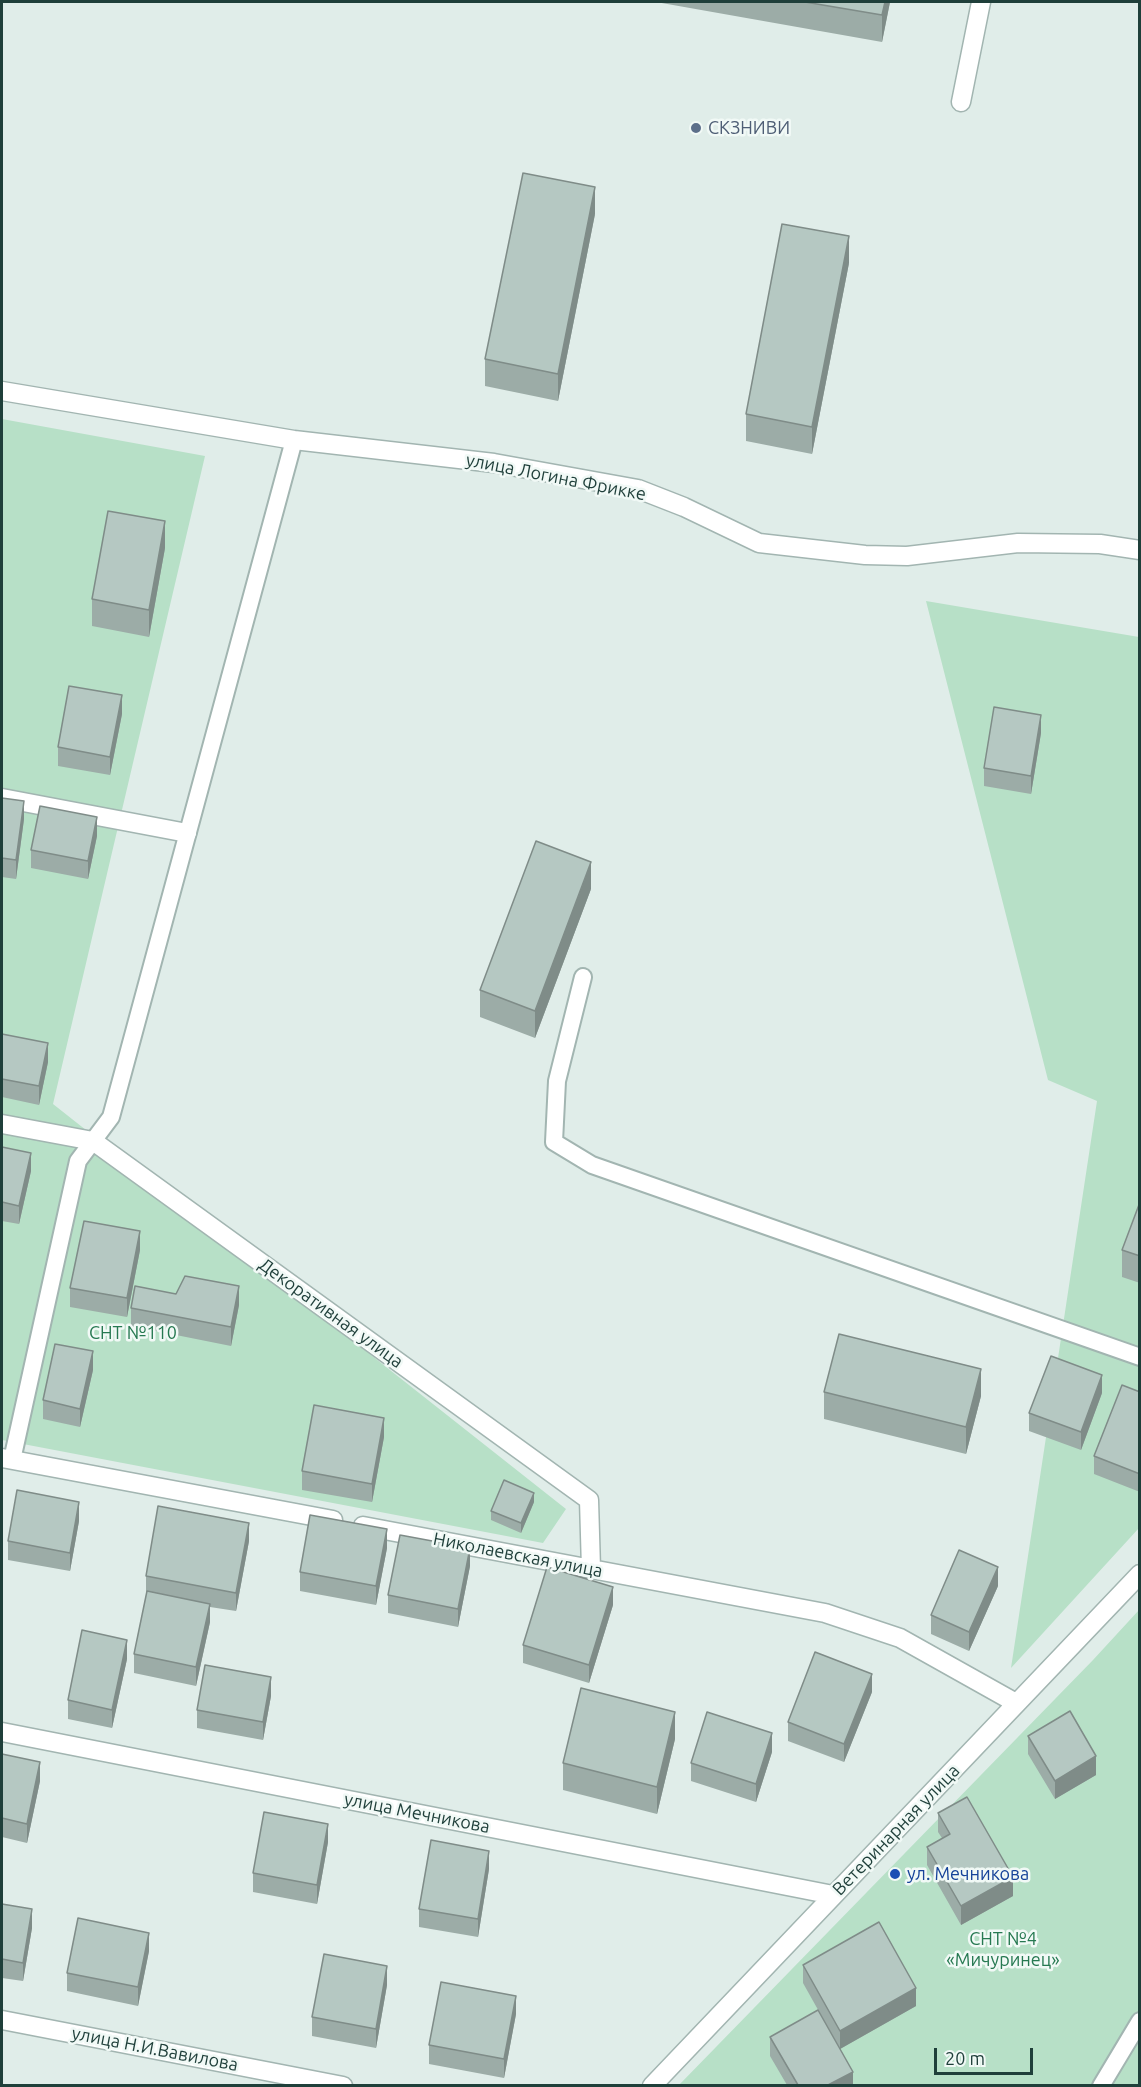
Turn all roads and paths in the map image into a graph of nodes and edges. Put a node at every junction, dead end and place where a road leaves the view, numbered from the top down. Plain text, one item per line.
1 (981, 2) edge
2 (961, 102) dead end
3 (2, 390) edge
4 (294, 440) junction
5 (1140, 550) edge
6 (2, 798) edge
7 (187, 833) junction
8 (583, 977) dead end
9 (2, 1124) edge
10 (93, 1141) junction
11 (1140, 1357) edge
12 (7, 1459) edge
13 (591, 1569) junction
14 (1140, 1574) edge
15 (1016, 1703) junction
16 (2, 1732) edge
17 (833, 1895) junction
18 (2, 2020) edge
19 (1140, 2021) edge
20 (343, 2085) edge
21 (652, 2085) edge
22 (1101, 2085) edge

1 - 2 street
3 - 4 street, улица Логина Фрикке
4 - 5 street, улица Логина Фрикке
4 - 7 lane
6 - 7 street
7 - 10 lane
8 - 11 lane
9 - 10 street, Декоративная улица
10 - 12 lane
10 - 13 street, Декоративная улица
12 - 13 street, Николаевская улица
13 - 15 street, Николаевская улица
14 - 15 street, Ветеринарная улица
15 - 17 street, Ветеринарная улица
16 - 17 street, улица Мечникова
17 - 21 street, Ветеринарная улица
18 - 20 street, улица Н.И.Вавилова
19 - 22 lane

